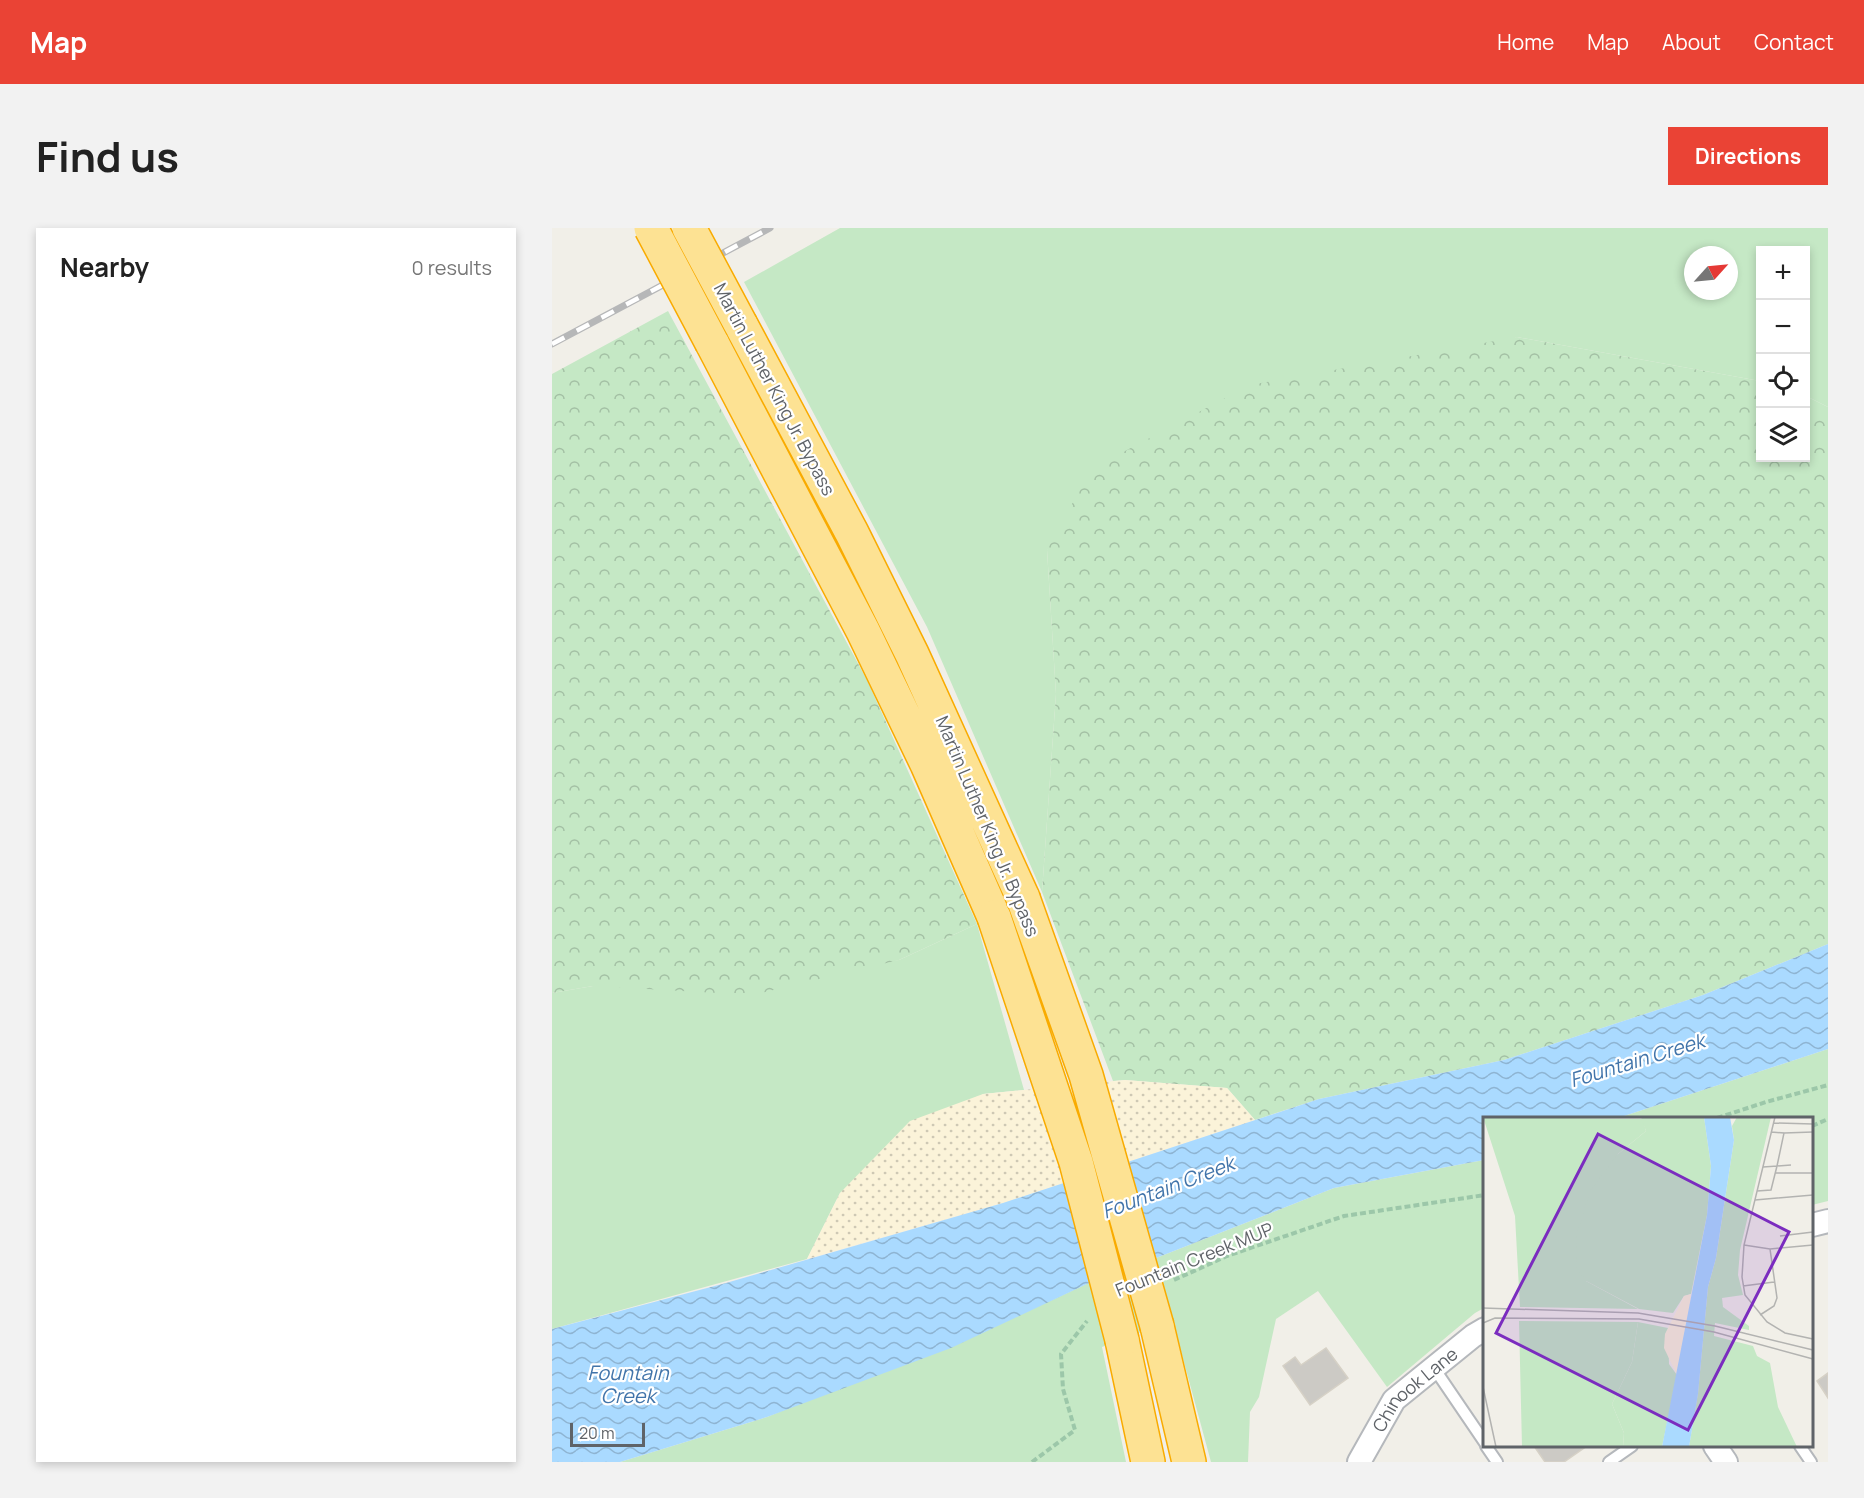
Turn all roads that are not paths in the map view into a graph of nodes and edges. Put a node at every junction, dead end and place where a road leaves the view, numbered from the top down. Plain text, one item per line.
1 (651, 228) edge
2 (689, 228) edge
3 (1828, 1221) edge
4 (1813, 1225) edge
5 (1483, 1330) edge
6 (1434, 1368) junction
7 (1483, 1441) edge
8 (1487, 1447) edge
9 (1631, 1447) edge
10 (1716, 1447) edge
11 (1801, 1447) edge
12 (1148, 1462) edge
13 (1189, 1462) edge
14 (1359, 1462) edge
15 (1497, 1462) edge
16 (1609, 1462) edge
17 (1726, 1462) edge
18 (1811, 1462) edge

1 - 12 highway, Martin Luther King Jr. Bypass, bridge
2 - 13 highway, Martin Luther King Jr. Bypass, bridge
3 - 4 street
5 - 6 street, Chinook Lane
6 - 7 lane
6 - 14 street, Chinook Lane
8 - 15 lane
9 - 16 lane
10 - 17 street
11 - 18 lane

